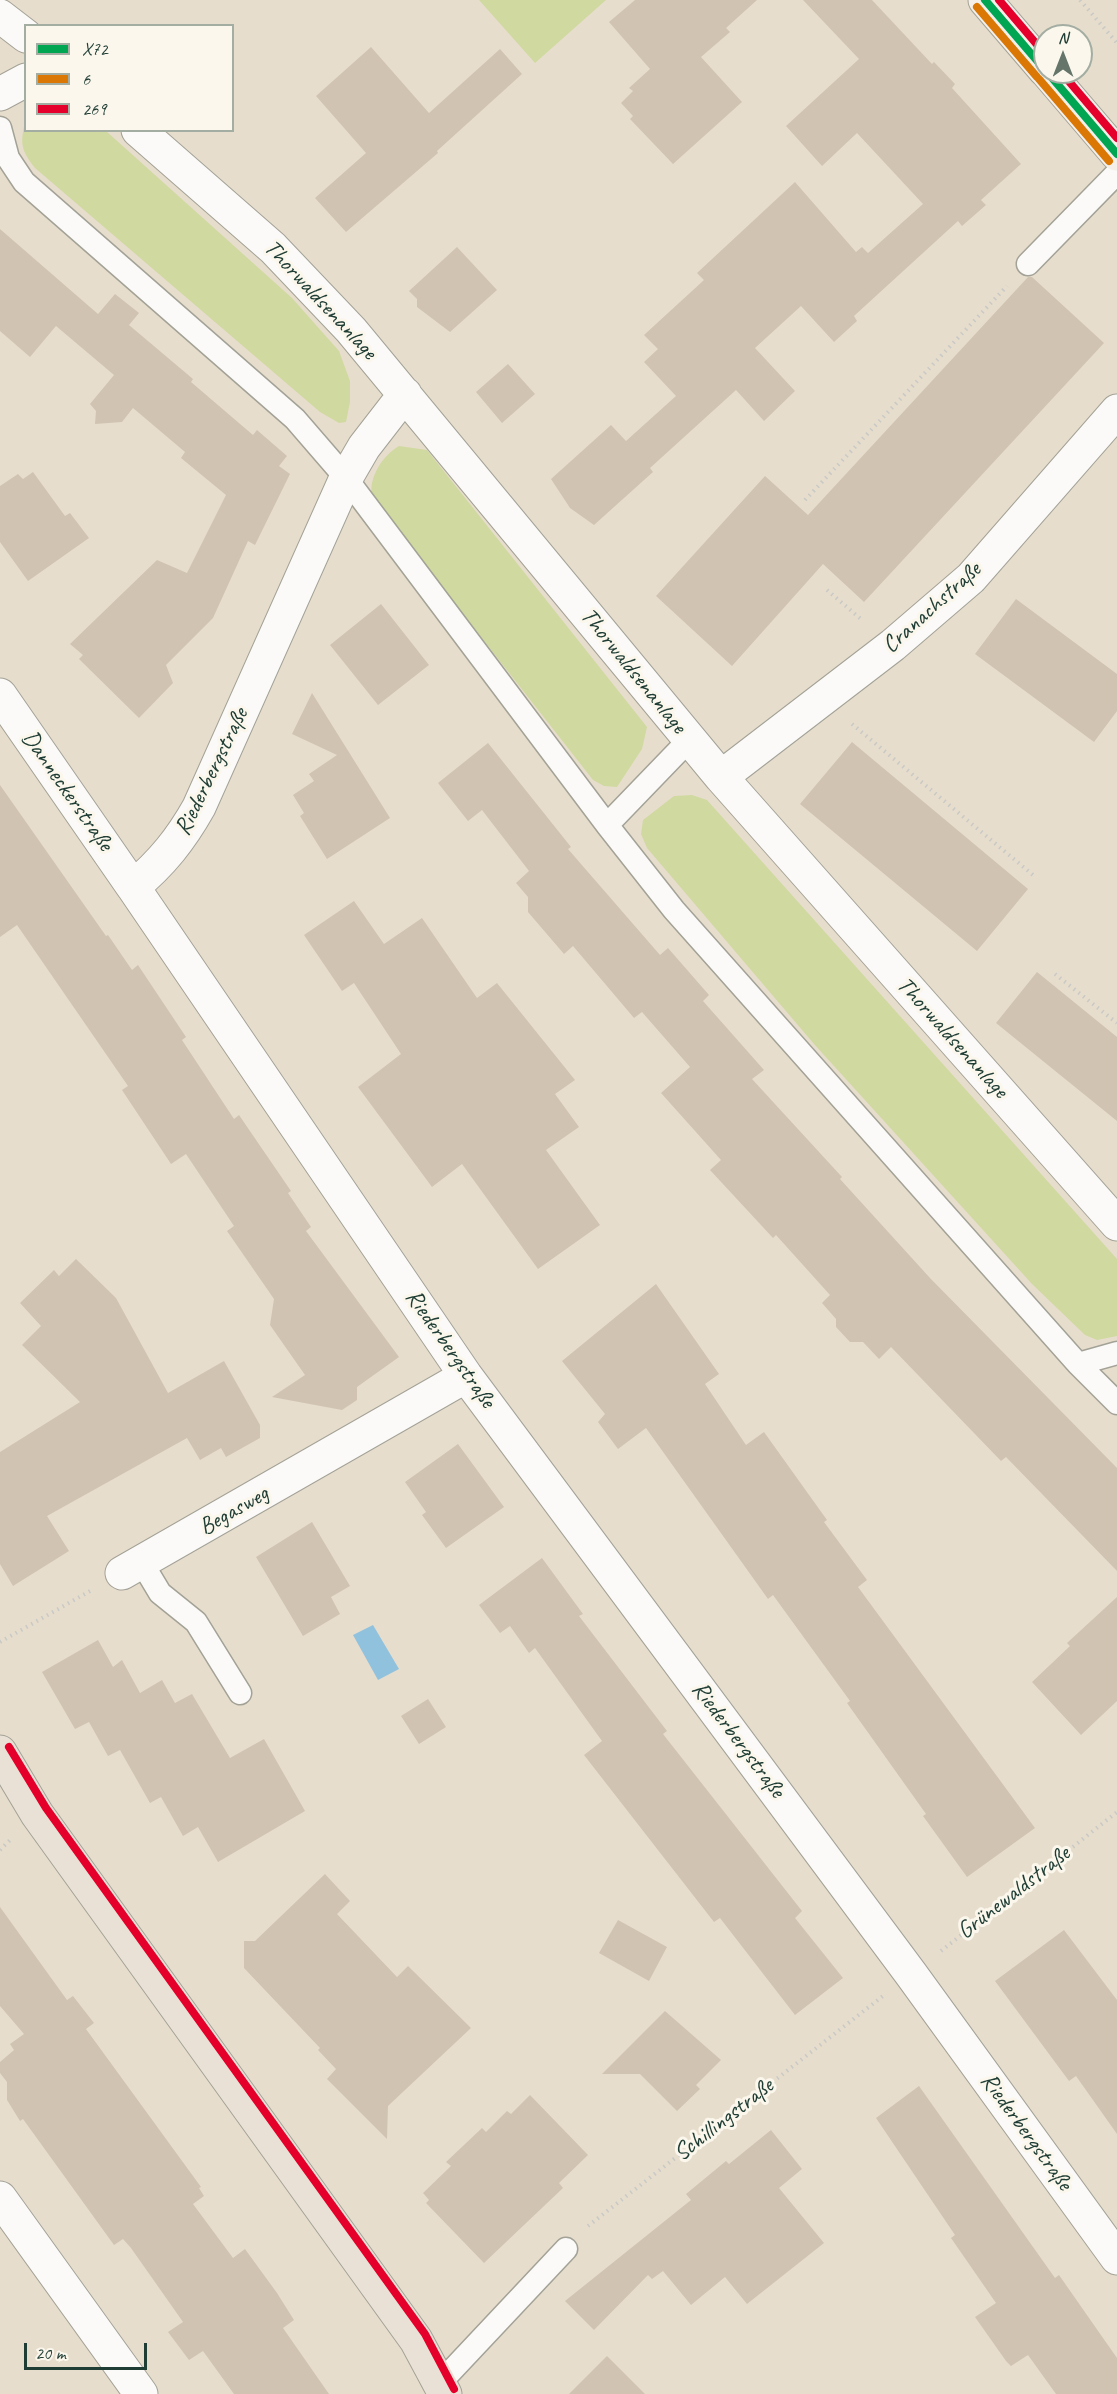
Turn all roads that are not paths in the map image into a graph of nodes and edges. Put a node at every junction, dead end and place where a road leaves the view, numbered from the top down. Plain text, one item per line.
1 (985, 0) edge
2 (0, 16) edge
3 (24, 34) edge
4 (1033, 56) edge
5 (24, 81) edge
6 (1057, 84) edge
7 (0, 94) edge
8 (0, 128) edge
9 (140, 132) edge
10 (1117, 154) edge
11 (1117, 173) edge
12 (1028, 264) road end
13 (405, 394) junction
14 (1117, 411) edge
15 (346, 478) junction
16 (0, 694) edge
17 (689, 740) junction
18 (721, 777) junction
19 (607, 825) junction
20 (133, 887) junction
21 (1117, 1224) edge
22 (1117, 1353) edge
23 (1078, 1364) junction
24 (466, 1376) junction
25 (1117, 1403) edge
26 (132, 1568) joint
27 (240, 1693) dead end
28 (0, 1752) edge
29 (0, 2198) edge
30 (566, 2249) dead end
31 (1117, 2258) edge
32 (442, 2388) edge
33 (141, 2394) edge

1 - 4 main road
2 - 3 street
5 - 7 street
6 - 10 main road
8 - 15 lane
9 - 13 street, Thorwaldsenanlage
11 - 12 lane
13 - 15 street, Riederbergstraße
13 - 17 street, Thorwaldsenanlage
14 - 18 street, Cranachstraße
15 - 19 lane
15 - 20 street, Riederbergstraße
16 - 20 street, Danneckerstraße
17 - 18 street, Thorwaldsenanlage
17 - 19 lane
18 - 21 street, Thorwaldsenanlage
19 - 23 lane
20 - 24 street, Riederbergstraße
22 - 23 lane
23 - 25 lane
24 - 26 street, Begasweg
24 - 31 street, Riederbergstraße
26 - 27 lane
28 - 32 main road
29 - 33 street
30 - 32 lane

